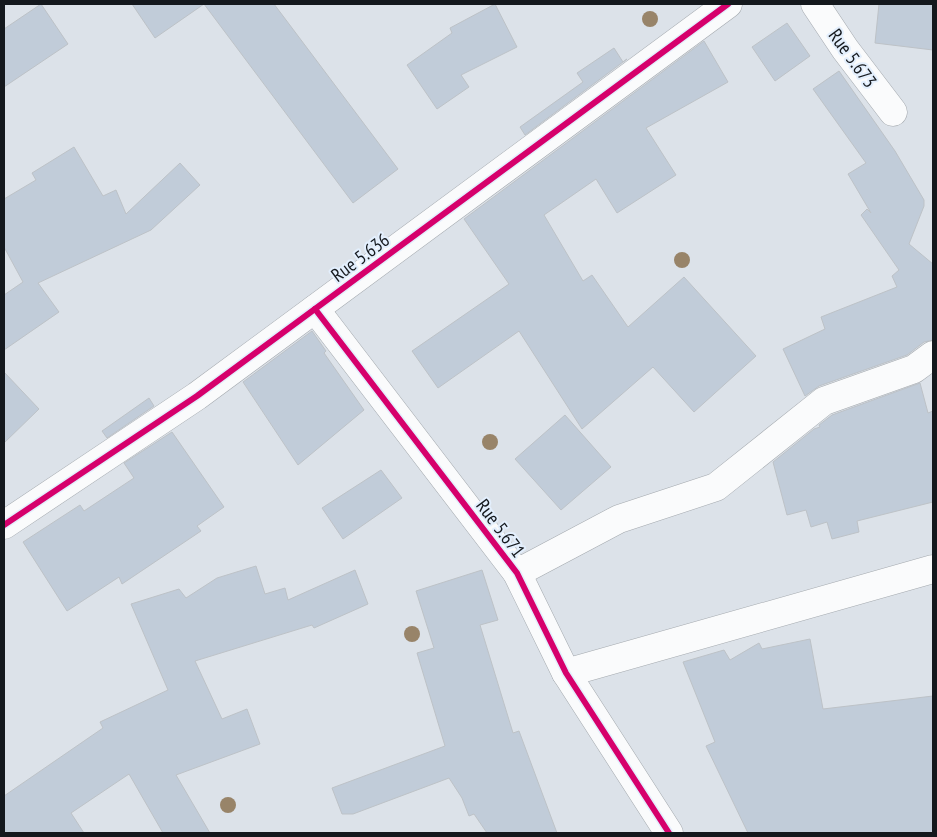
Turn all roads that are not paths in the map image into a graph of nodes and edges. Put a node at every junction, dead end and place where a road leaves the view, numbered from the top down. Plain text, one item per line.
1 (728, 4) edge
2 (815, 4) edge
3 (893, 112) dead end
4 (315, 309) junction
5 (933, 355) edge
6 (4, 524) edge
7 (933, 569) edge
8 (517, 573) junction
9 (566, 673) junction
10 (669, 833) edge

1 - 4 street, Rue 5.636
2 - 3 street, Rue 5.673
4 - 6 street, Rue 5.636
4 - 8 street, Rue 5.671
5 - 8 street
7 - 9 street
8 - 9 street, Rue 5.671
9 - 10 street, Rue 5.671

